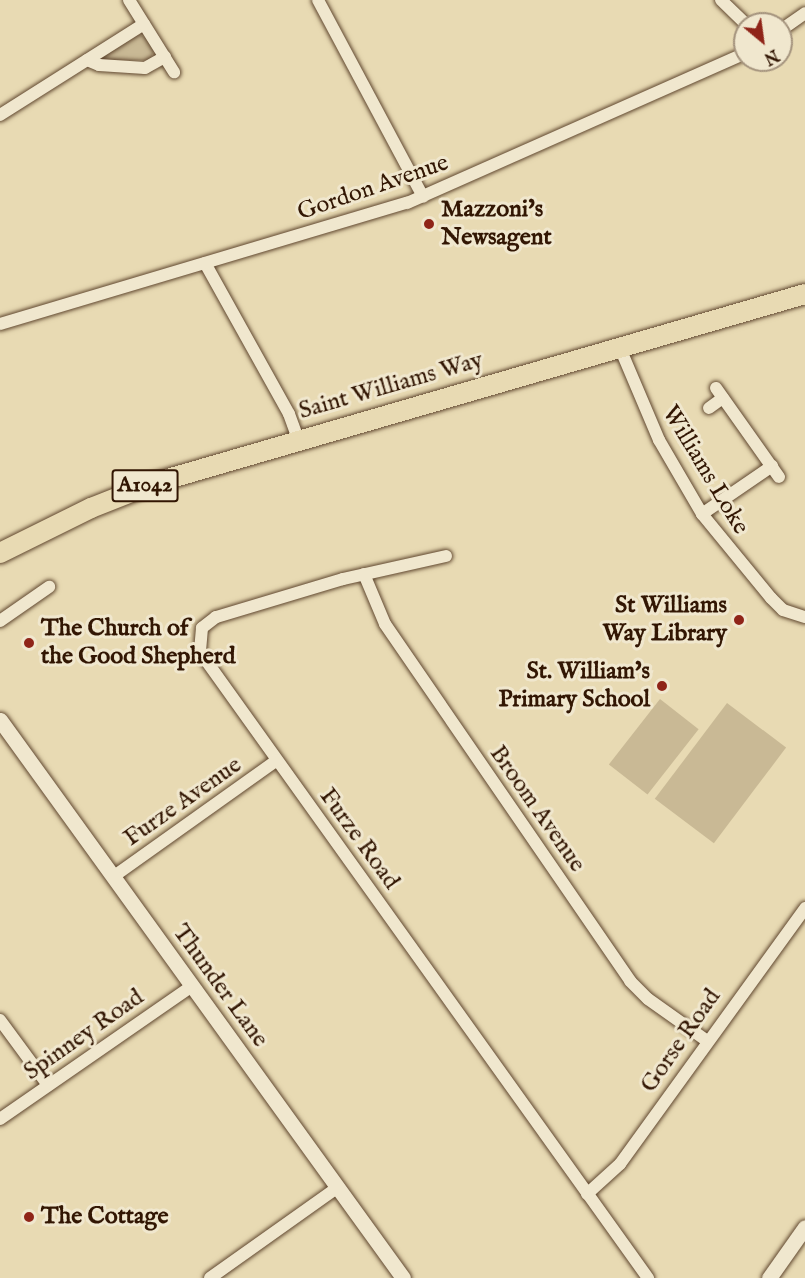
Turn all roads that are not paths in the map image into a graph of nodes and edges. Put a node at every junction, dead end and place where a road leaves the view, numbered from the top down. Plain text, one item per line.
1 (129, 0) edge
2 (318, 0) edge
3 (721, 0) edge
4 (734, 12) edge
5 (144, 24) junction
6 (165, 57) junction
7 (733, 57) edge
8 (87, 60) junction
9 (174, 72) dead end
10 (0, 115) edge
11 (423, 197) junction
12 (205, 263) junction
13 (805, 294) edge
14 (0, 324) edge
15 (620, 348) junction
16 (709, 408) dead end
17 (298, 439) junction
18 (702, 514) junction
19 (0, 553) edge
20 (446, 556) dead end
21 (364, 574) junction
22 (49, 587) dead end
23 (805, 617) edge
24 (0, 621) edge
25 (0, 720) edge
26 (277, 760) junction
27 (113, 877) junction
28 (805, 908) edge
29 (192, 986) junction
30 (0, 1020) edge
31 (707, 1041) junction
32 (48, 1085) junction
33 (0, 1119) edge
34 (338, 1187) junction
35 (587, 1194) junction
36 (805, 1227) edge
37 (210, 1278) edge
38 (403, 1278) edge
39 (648, 1278) edge
40 (770, 1278) edge

1 - 5 street
2 - 11 street
3 - 4 street
5 - 6 street
5 - 8 street
6 - 8 street
6 - 9 street
7 - 11 street, Gordon Avenue
8 - 10 street
11 - 12 street, Gordon Avenue
12 - 14 street, Gordon Avenue
12 - 17 street
13 - 15 highway, Saint Williams Way / A1042
15 - 17 highway, Saint Williams Way / A1042
15 - 18 street, Williams Loke
16 - 18 street
17 - 19 highway, Saint Williams Way / A1042
18 - 23 street, Williams Loke
20 - 21 street, Furze Road
21 - 26 street, Furze Road
21 - 31 street, Broom Avenue
22 - 24 street
25 - 27 street, Thunder Lane
26 - 27 street, Furze Avenue
26 - 35 street, Furze Road
27 - 29 street, Thunder Lane
28 - 31 street, Gorse Road
29 - 32 street, Spinney Road
29 - 34 street, Thunder Lane
30 - 32 street
31 - 35 street, Gorse Road
32 - 33 street, Spinney Road
34 - 37 street
34 - 38 street, Thunder Lane
35 - 39 street, Furze Road
36 - 40 street

